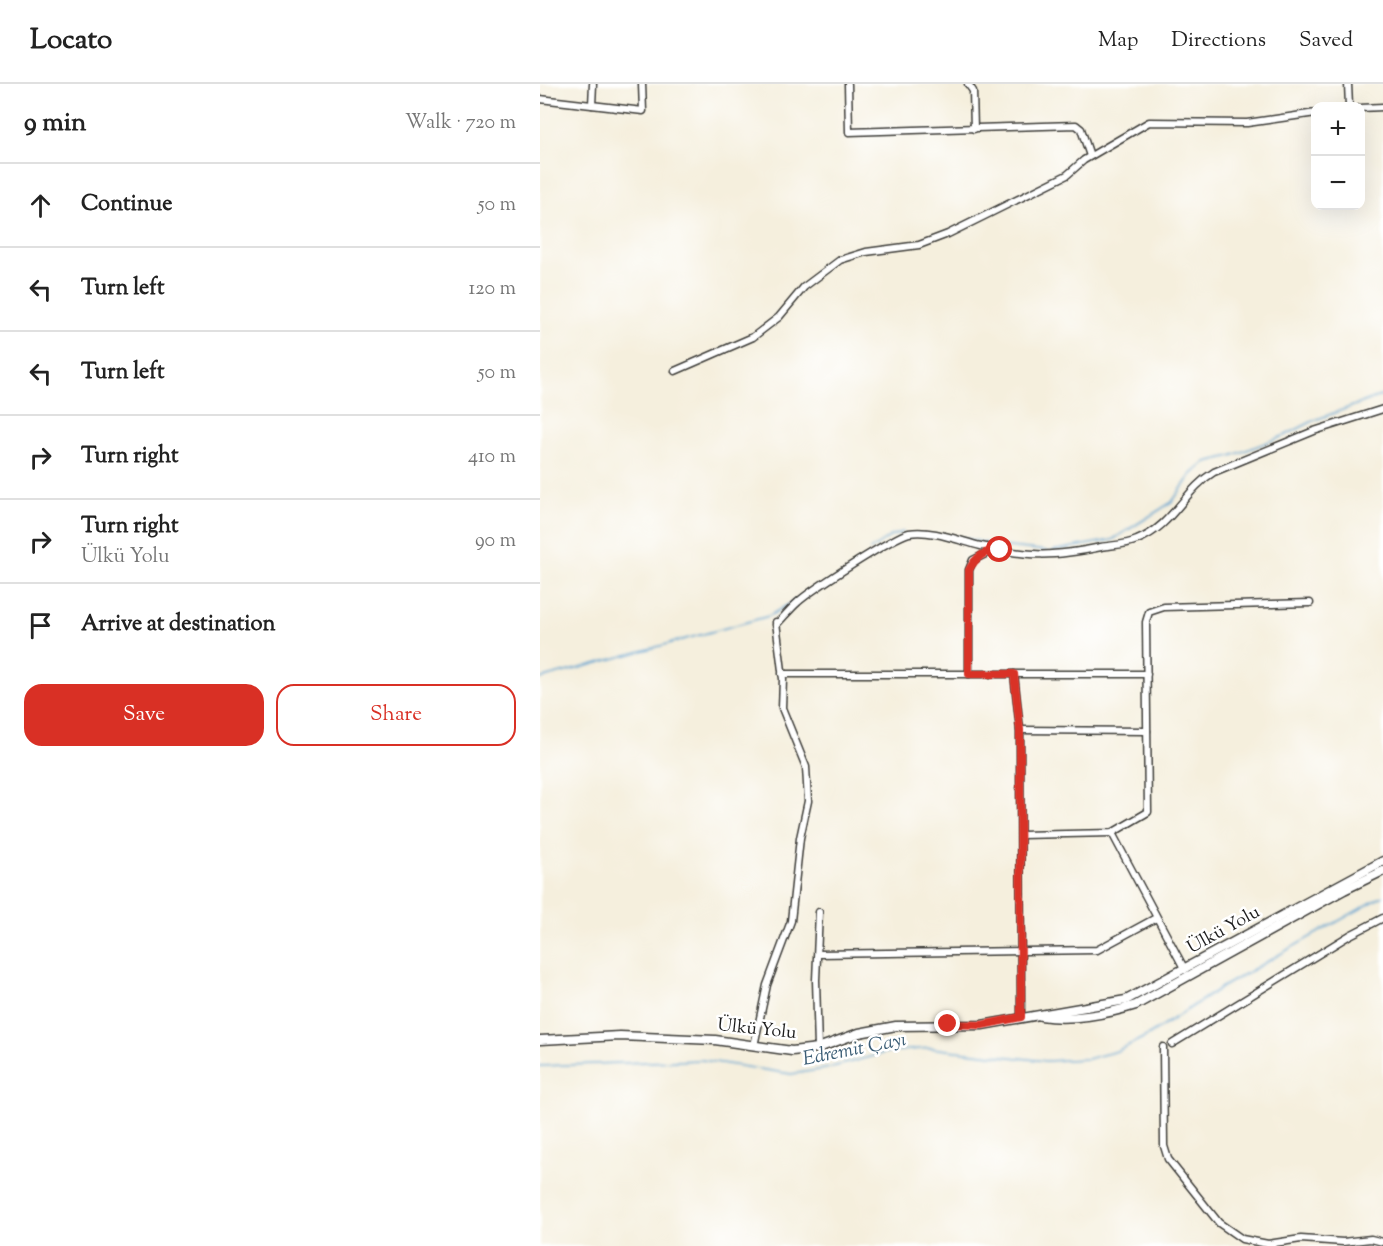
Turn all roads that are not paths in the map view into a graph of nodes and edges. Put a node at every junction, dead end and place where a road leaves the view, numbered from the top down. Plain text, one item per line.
1 (593, 84) edge
2 (642, 84) edge
3 (848, 84) edge
4 (968, 84) edge
5 (1348, 84) edge
6 (540, 99) edge
7 (1349, 102) edge
8 (592, 105) junction
9 (1383, 107) edge
10 (1365, 108) edge
11 (1311, 114) edge
12 (974, 129) junction
13 (1090, 156) junction
14 (675, 371) dead end
15 (1383, 409) edge
16 (996, 549) junction
17 (1310, 603) dead end
18 (782, 674) junction
19 (969, 674) junction
20 (1014, 674) junction
21 (1147, 674) junction
22 (1020, 730) junction
23 (1147, 731) junction
24 (1112, 833) junction
25 (1021, 835) junction
26 (1383, 861) edge
27 (1383, 871) edge
28 (819, 912) dead end
29 (1156, 918) junction
30 (1383, 918) edge
31 (1021, 952) junction
32 (818, 954) junction
33 (1187, 973) junction
34 (1021, 1017) junction
35 (540, 1040) edge
36 (1172, 1044) dead end
37 (754, 1046) junction
38 (818, 1047) junction
39 (1163, 1047) dead end
40 (1383, 1242) edge

1 - 8 street
2 - 8 street
3 - 12 street
4 - 12 street
5 - 7 street
6 - 8 street
9 - 10 street
11 - 13 street
12 - 13 street
13 - 14 street
15 - 16 street
16 - 18 street
16 - 19 street
17 - 21 street
18 - 19 street
18 - 37 street
19 - 20 street
20 - 21 street
20 - 22 street
21 - 23 street
22 - 23 street
22 - 25 street
23 - 24 street
24 - 25 street
24 - 29 street
25 - 31 street
26 - 33 main road, Ülkü Yolu
27 - 33 main road, Ülkü Yolu
28 - 32 street
29 - 31 street
29 - 33 street
30 - 36 street
31 - 32 street
31 - 34 street
32 - 38 street
33 - 34 main road, Ülkü Yolu
34 - 38 main road, Ülkü Yolu
35 - 37 main road, Ülkü Yolu
37 - 38 main road, Ülkü Yolu
39 - 40 street

